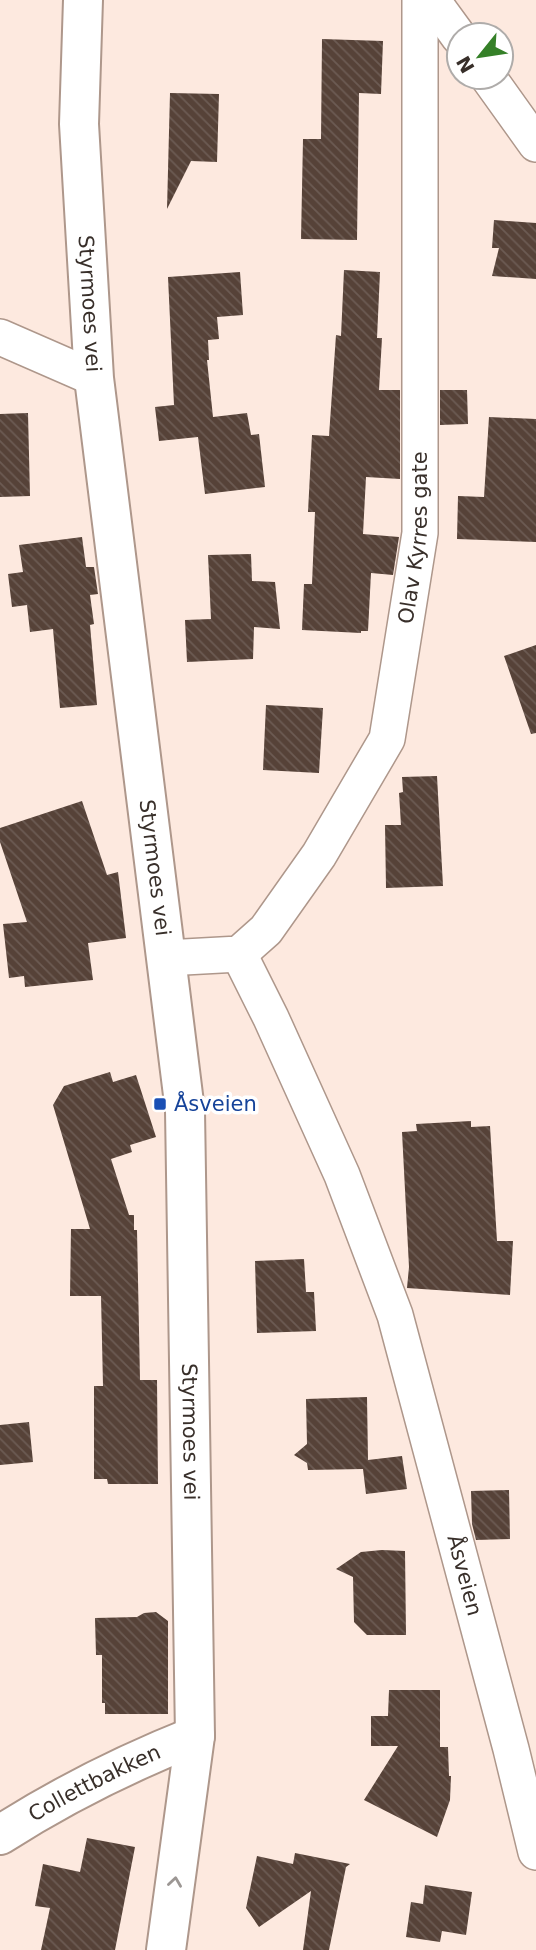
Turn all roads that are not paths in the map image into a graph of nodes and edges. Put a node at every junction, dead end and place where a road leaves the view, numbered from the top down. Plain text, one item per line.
1 (83, 0) edge
2 (420, 0) edge
3 (432, 0) edge
4 (447, 21) edge
5 (498, 91) edge
6 (536, 144) edge
7 (0, 337) edge
8 (94, 378) junction
9 (239, 954) junction
10 (166, 958) junction
11 (195, 1736) junction
12 (0, 1835) edge
13 (536, 1852) edge
14 (166, 1950) edge

1 - 8 main road, Styrmoes vei
2 - 9 street, Olav Kyrres gate
3 - 4 street
5 - 6 street
7 - 8 street
8 - 10 main road, Styrmoes vei
9 - 10 street
9 - 13 street, Åsveien
10 - 11 main road, Styrmoes vei
11 - 12 main road, Collettbakken
14 -> 11 main road, Styrmoes vei

